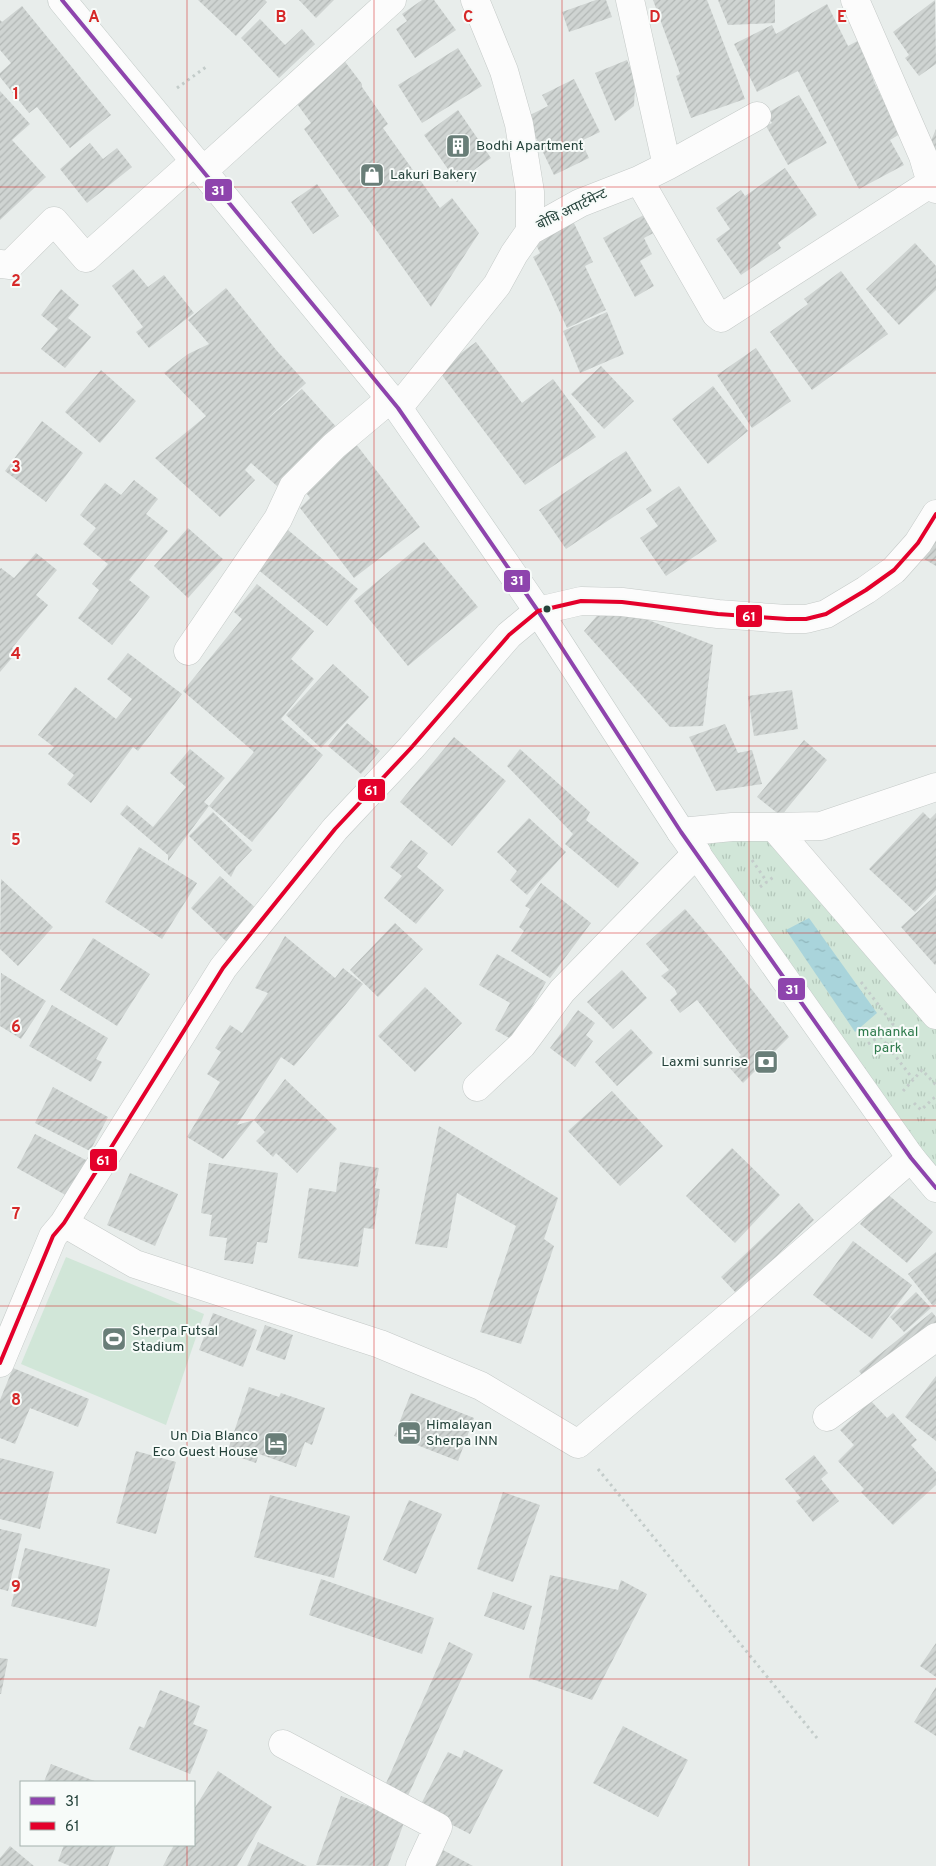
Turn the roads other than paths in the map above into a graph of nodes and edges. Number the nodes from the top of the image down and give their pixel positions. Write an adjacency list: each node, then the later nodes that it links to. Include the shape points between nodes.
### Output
1 (62, 0): 7 (street)
2 (392, 0): 7 (street)
3 (475, 0): 11 (street, via 504,71 519,124 530,192)
4 (630, 0): 8 (street)
5 (855, 0): 10 (street)
6 (757, 116): 8 (street, बोधि अपार्टमेन्ट)
7 (198, 166): 12 (street, via 86,258 54,221 10,265); 13 (street)
8 (667, 166): 9 (street, बोधि अपार्टमेन्ट)
9 (638, 180): 10 (street, via 721,318); 11 (street, बोधि अपार्टमेन्ट, via 580,203)
10 (933, 186)
11 (530, 231): 13 (street, बोधि अपार्टमेन्ट, via 497,285)
12 (0, 264)
13 (394, 403): 15 (street); 16 (street, बोधि अपार्टमेन्ट, via 334,446 292,487 278,519)
14 (936, 514): 15 (street, via 918,543 894,570 826,614 806,619 581,601)
15 (538, 611): 19 (street); 24 (street, via 509,635 411,748 334,829 223,968)
16 (188, 651)
17 (936, 787): 18 (street, via 821,826)
18 (774, 827): 19 (street, via 732,827); 20 (street)
19 (689, 842): 21 (street, via 562,991 522,1045); 22 (street)
20 (936, 1014)
21 (477, 1087)
22 (911, 1158): 23 (street); 24 (street, via 578,1444 481,1386 380,1344 135,1264)
23 (936, 1188)
24 (64, 1224): 26 (street, via 54,1236)
25 (936, 1338): 27 (street)
26 (0, 1363)
27 (827, 1417)
28 (283, 1744): 29 (street, via 438,1827)
29 (420, 1866)

